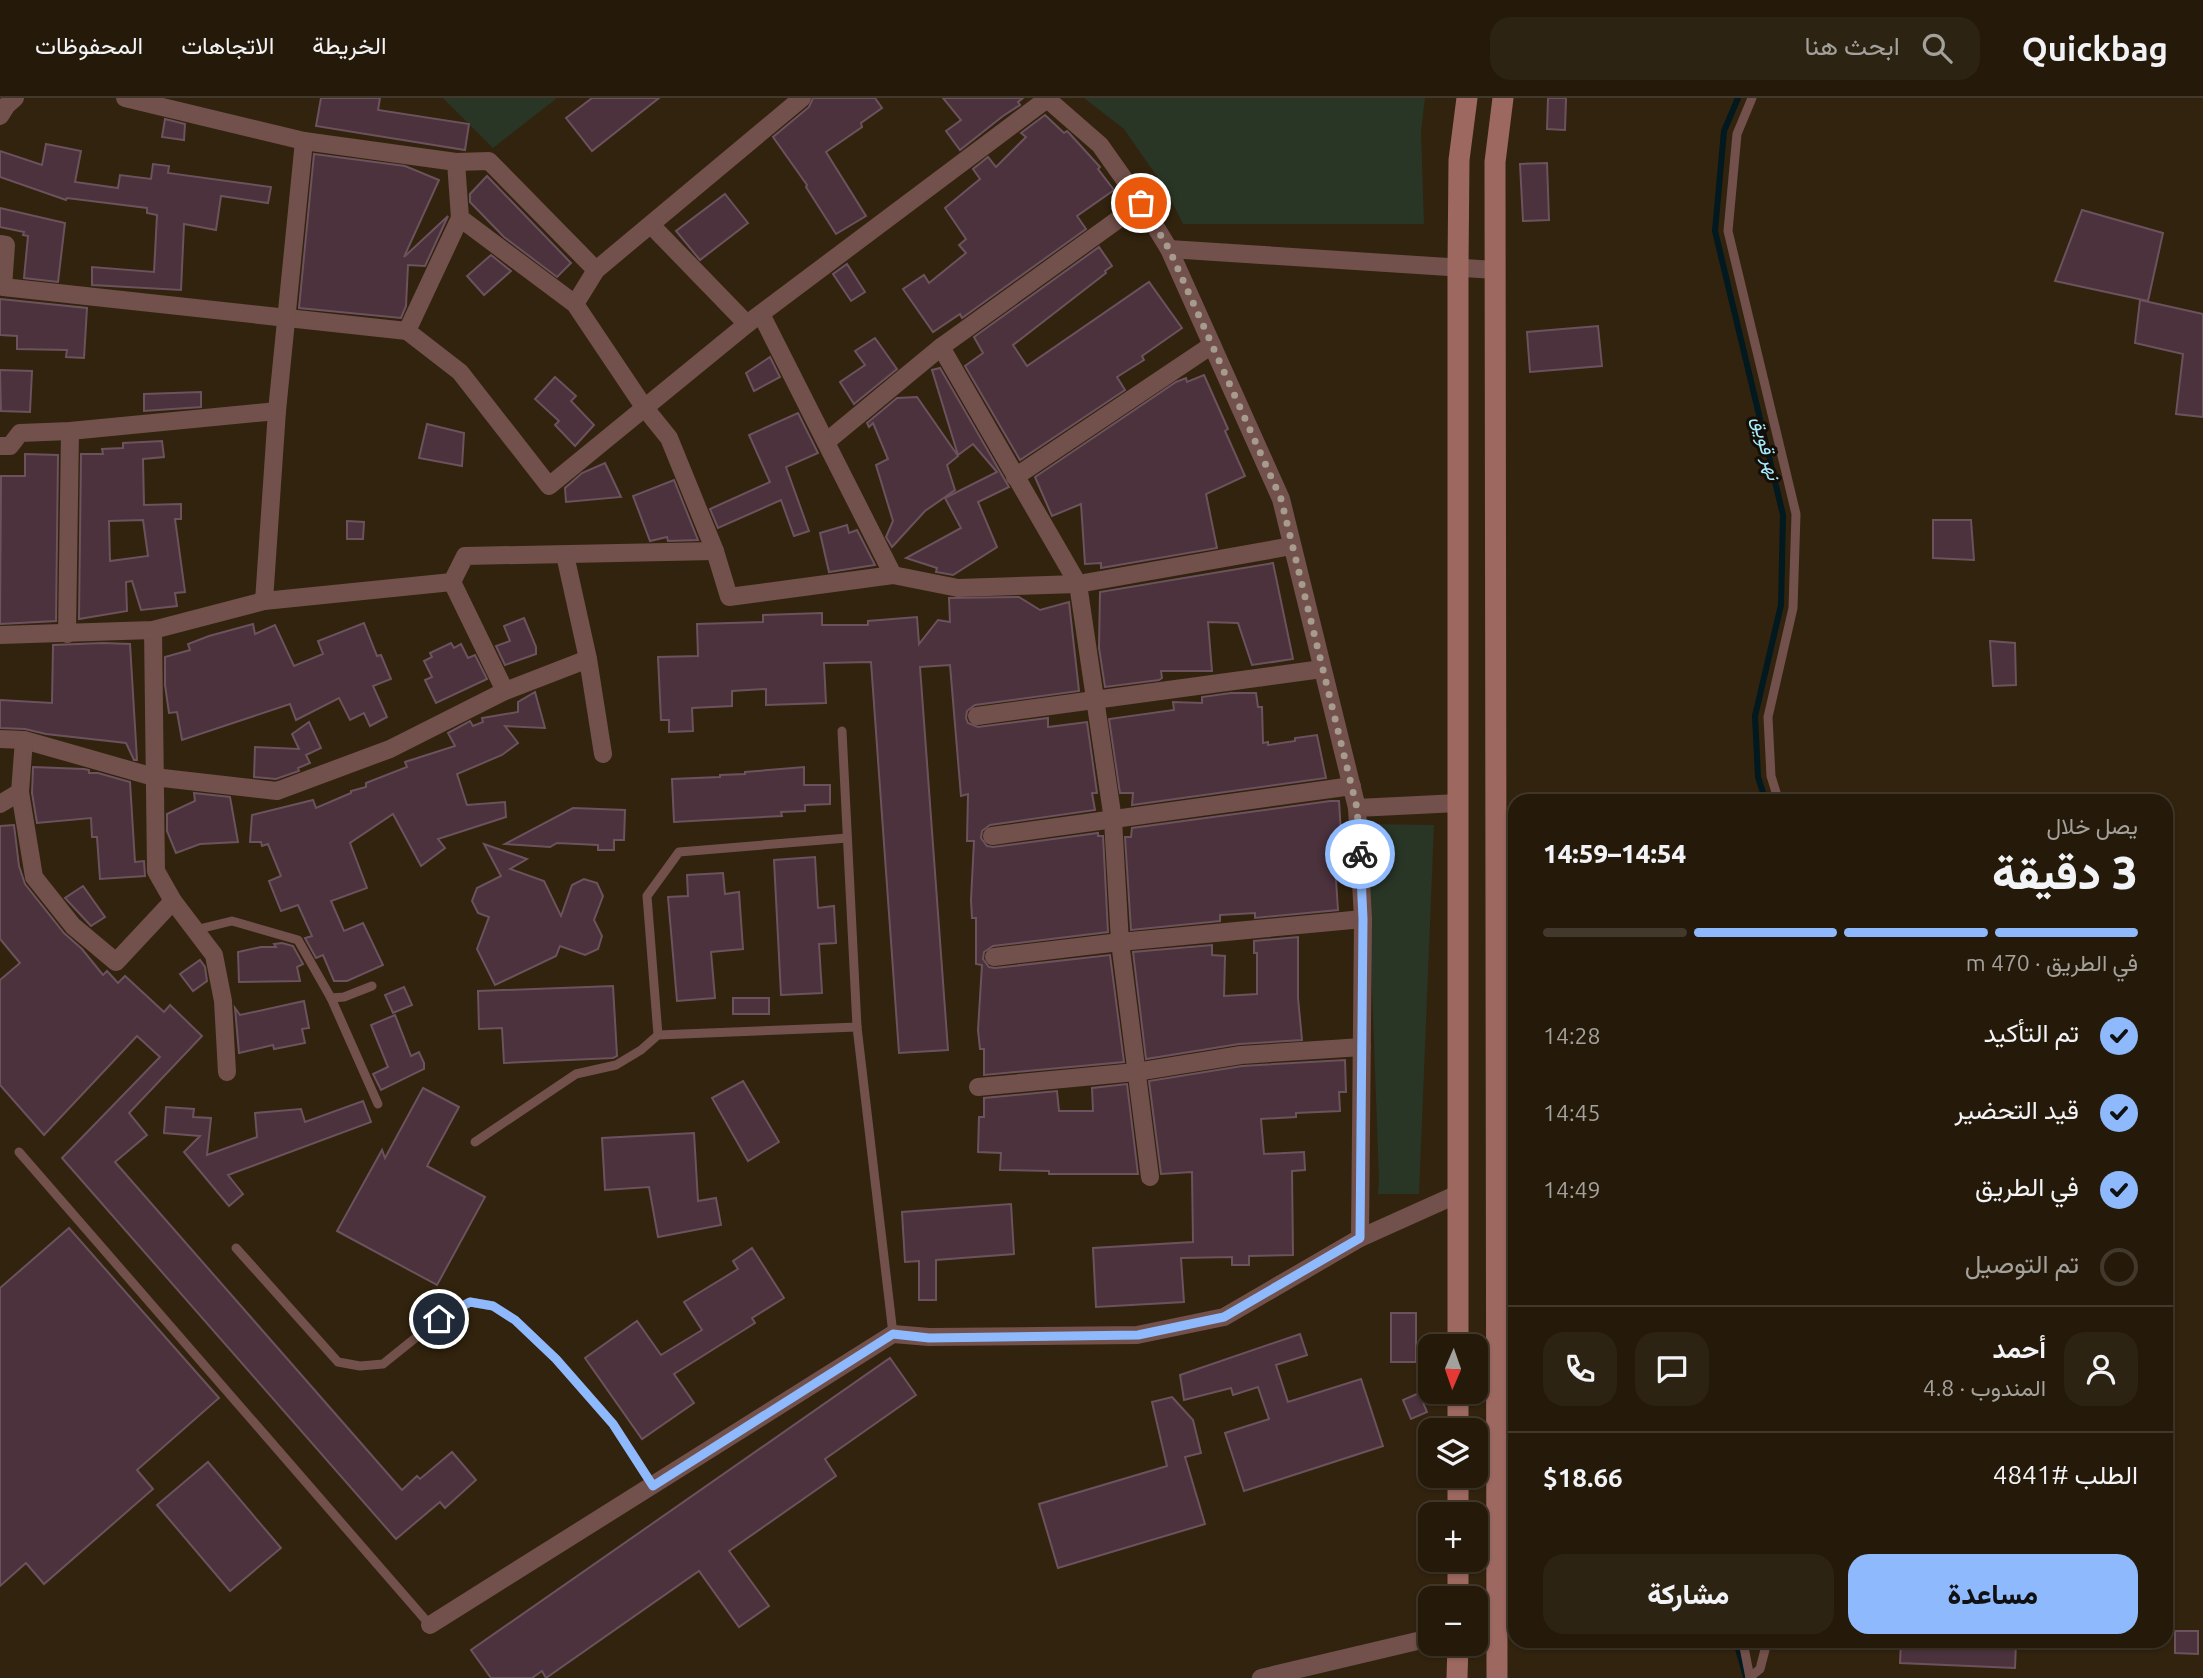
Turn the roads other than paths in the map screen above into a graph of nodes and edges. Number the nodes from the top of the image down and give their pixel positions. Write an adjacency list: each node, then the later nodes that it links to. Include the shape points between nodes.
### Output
1 (15, 98): 8 (street)
2 (125, 98): 9 (street)
3 (802, 98): 13 (street)
4 (1047, 98): 11 (street, via 1100,145); 21 (street)
5 (1467, 98): 16 (main road, via 1459,160)
6 (1503, 98): 18 (main road, via 1495,162)
7 (1752, 98): 53 (lane, via 1738,134 1728,231 1797,514 1793,608 1768,717 1771,776)
8 (0, 116)
9 (304, 141): 10 (street); 20 (street)
10 (456, 162): 12 (street); 17 (street, via 489,161)
11 (1141, 203): 15 (street); 24 (street)
12 (460, 218): 19 (street); 22 (street)
13 (651, 225): 17 (street); 21 (street)
14 (0, 244): 20 (street, via 6,245 3,287)
15 (1169, 249): 16 (street); 23 (street)
16 (1458, 267): 18 (street); 54 (main road)
17 (596, 270): 19 (street)
18 (1495, 270): 62 (main road)
19 (575, 304): 25 (street)
20 (285, 317): 22 (street); 26 (street)
21 (754, 319): 25 (street); 28 (street)
22 (407, 331): 25 (street, via 460,372 549,486)
23 (1212, 345): 30 (street); 31 (street, via 1281,499)
24 (941, 346): 28 (street); 30 (street)
25 (645, 407): 32 (street, via 669,438)
26 (277, 411): 27 (street); 37 (street)
27 (69, 431): 29 (street, via 20,433 10,446); 39 (street)
28 (826, 442): 34 (street)
29 (0, 446)
30 (1015, 477): 36 (street)
31 (1292, 546): 36 (street); 42 (street)
32 (715, 551): 33 (street); 34 (street, via 729,597)
33 (565, 555): 35 (street, via 465,556); 41 (street)
34 (893, 575): 36 (street, via 958,587)
35 (452, 582): 37 (street); 43 (street)
36 (1078, 583): 44 (street)
37 (264, 601): 38 (street)
38 (153, 629): 39 (street); 50 (street)
39 (67, 634): 40 (street)
40 (0, 635)
41 (588, 659): 43 (street); 49 (street)
42 (1322, 669): 44 (street); 51 (street)
43 (505, 691): 50 (street, via 390,749 276,791)
44 (1097, 700): 45 (street); 57 (street)
45 (977, 716)
46 (842, 731): 59 (lane)
47 (0, 739): 48 (street)
48 (24, 740): 50 (street); 52 (street)
49 (603, 754)
50 (154, 777): 60 (street, via 156,871)
51 (1352, 786): 56 (street); 57 (street)
52 (20, 792): 55 (street); 60 (street, via 34,877 73,926 116,962)
53 (1777, 794)
54 (1458, 803): 56 (street); 61 (main road)
55 (0, 804)
56 (1357, 808): 63 (street)
57 (1113, 820): 58 (street); 65 (street)
58 (992, 836)
59 (847, 838): 69 (lane); 70 (lane, via 679,852 647,896)
60 (173, 901): 64 (street)
61 (1458, 909): 62 (main road); 79 (main road)
62 (1496, 910): 93 (main road)
63 (1363, 919): 65 (street); 71 (street)
64 (195, 930): 68 (lane, via 232,921 298,940); 72 (street, via 214,955 223,1001)
65 (1120, 942): 66 (street); 73 (street)
66 (994, 957)
67 (372, 986): 68 (lane)
68 (331, 998): 75 (lane)
69 (858, 1027): 70 (lane); 82 (lane)
70 (658, 1035): 76 (lane, via 616,1065 576,1074)
71 (1362, 1046): 73 (street, via 1241,1055); 80 (street)
72 (227, 1072)
73 (1136, 1072): 74 (street); 78 (street)
74 (978, 1087)
75 (378, 1104)
76 (475, 1142)
77 (19, 1152): 85 (lane)
78 (1150, 1177)
79 (1458, 1194): 80 (street); 83 (main road)
80 (1360, 1238): 82 (street, via 1224,1317 1138,1335 929,1338)
81 (236, 1248): 84 (lane, via 338,1362 383,1364 439,1319 470,1302 493,1306 556,1359 613,1424)
82 (893, 1334): 84 (street)
83 (1458, 1334)
84 (653, 1486): 85 (street)
85 (430, 1625)
86 (1418, 1641): 91 (street)
87 (1745, 1648): 90 (lane)
88 (1766, 1648): 90 (lane, via 1763,1663)
89 (1458, 1656): 92 (main road)
90 (1750, 1677)
91 (1261, 1678)
92 (1457, 1678)
93 (1497, 1678)

